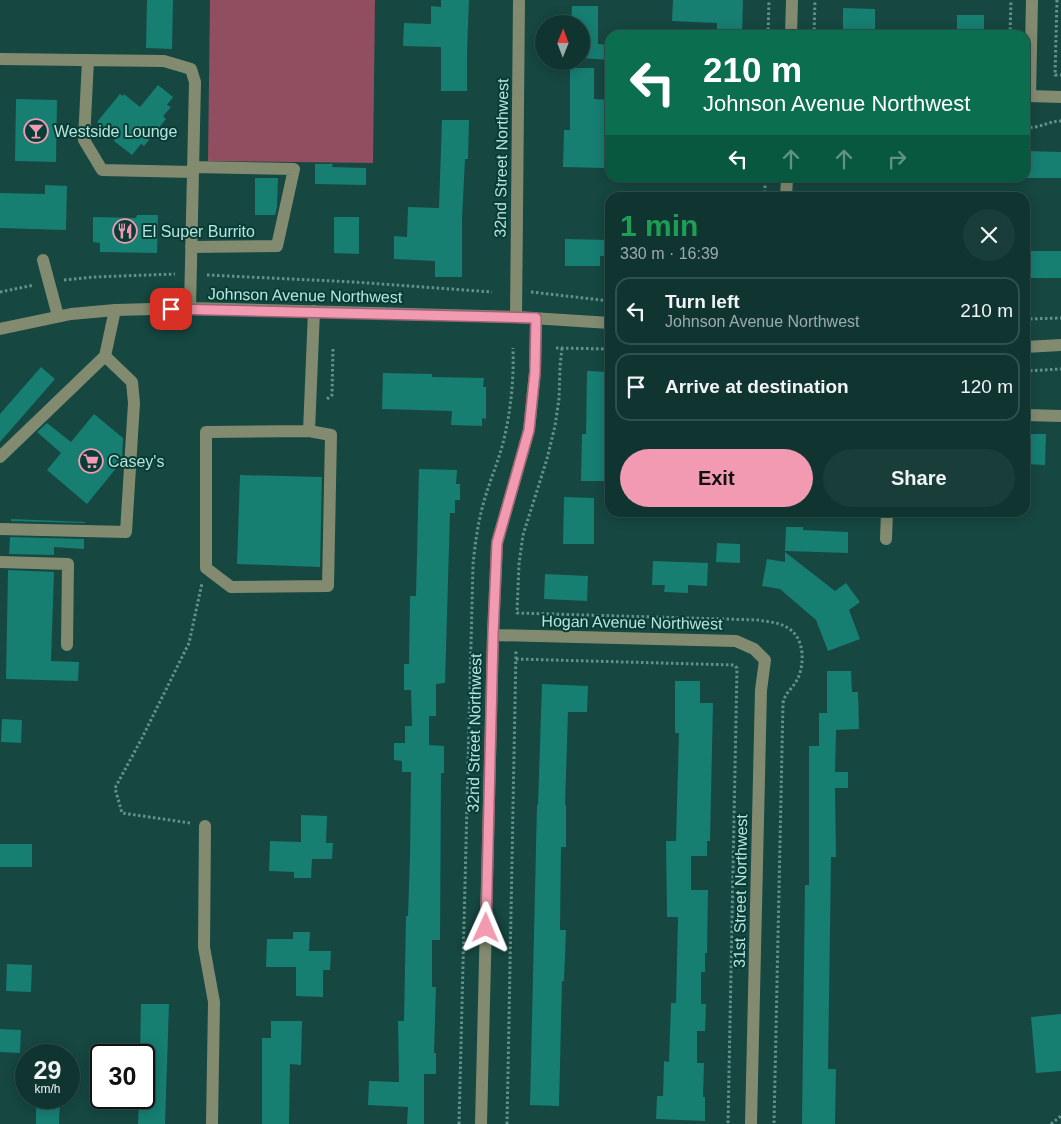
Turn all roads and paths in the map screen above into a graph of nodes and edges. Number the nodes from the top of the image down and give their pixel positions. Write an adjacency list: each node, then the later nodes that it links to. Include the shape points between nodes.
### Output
1 (519, 0): 31 (street, 32nd Street Northwest)
2 (769, 0): 8 (path)
3 (792, 0): 9 (street)
4 (815, 0): 10 (path)
5 (1011, 0): 11 (path)
6 (1032, 0): 15 (street, via 1030,96)
7 (1057, 0): 14 (path, via 1055,75)
8 (768, 30)
9 (791, 30)
10 (814, 30)
11 (1010, 30)
12 (0, 59): 13 (street)
13 (88, 60): 18 (street, via 164,60 190,69 195,82); 18 (street, via 84,140 102,170)
14 (1061, 75)
15 (1061, 96)
16 (1061, 121): 17 (path)
17 (1030, 128)
18 (193, 170): 19 (street); 19 (street, via 294,169 277,246)
19 (191, 247): 21 (street)
20 (43, 260): 22 (street)
21 (191, 274): 22 (path, via 154,273); 24 (path); 27 (street)
22 (49, 282): 23 (path); 30 (street)
23 (0, 292)
24 (492, 292)
25 (530, 292): 26 (path)
26 (605, 300)
27 (190, 308): 28 (street, Johnson Avenue Northwest); 29 (street, Johnson Avenue Northwest)
28 (115, 310): 30 (street, Johnson Avenue Northwest); 42 (street)
29 (314, 311): 31 (street, Johnson Avenue Northwest); 47 (street)
30 (58, 316): 36 (street, Johnson Avenue Northwest)
31 (516, 317): 32 (street, Johnson Avenue Northwest)
32 (536, 318): 35 (street, Johnson Avenue Northwest); 57 (street, 32nd Street Northwest, via 529,430 497,543)
33 (1061, 318): 34 (path)
34 (1030, 319)
35 (605, 324)
36 (0, 329)
37 (1061, 345): 38 (street)
38 (1030, 347)
39 (556, 348): 40 (path)
40 (562, 348): 41 (path); 54 (path, via 559,399 548,459 522,535)
41 (605, 349)
42 (105, 356): 48 (street); 50 (street, via 132,382 134,403 126,532)
43 (1061, 369): 44 (path)
44 (1030, 371)
45 (1030, 415): 46 (street)
46 (1061, 416)
47 (309, 431): 53 (street, via 206,432); 53 (street, via 332,435 328,586 231,587)
48 (0, 457)
49 (887, 517): 51 (street)
50 (0, 529)
51 (886, 539)
52 (0, 562): 58 (street, via 68,564)
53 (206, 568): 62 (path, via 188,643 115,788 122,813)
54 (517, 612): 55 (path); 56 (path); 69 (path, via 758,620 789,628 798,639 803,654 802,667 783,703)
55 (508, 613)
56 (517, 618)
57 (493, 635): 61 (street, Hogan Avenue Northwest, via 736,641 754,649); 65 (street, 32nd Street Northwest)
58 (67, 646)
59 (516, 649): 60 (path)
60 (516, 659): 66 (path); 67 (path, via 734,665 737,668)
61 (765, 660): 68 (street, 31st Street Northwest, via 761,690)
62 (205, 826): 64 (street, via 204,947 214,1002)
63 (1061, 1116): 70 (path)
64 (212, 1124)
65 (482, 1124)
66 (507, 1124)
67 (728, 1124)
68 (751, 1124)
69 (774, 1124)
70 (1051, 1124)

